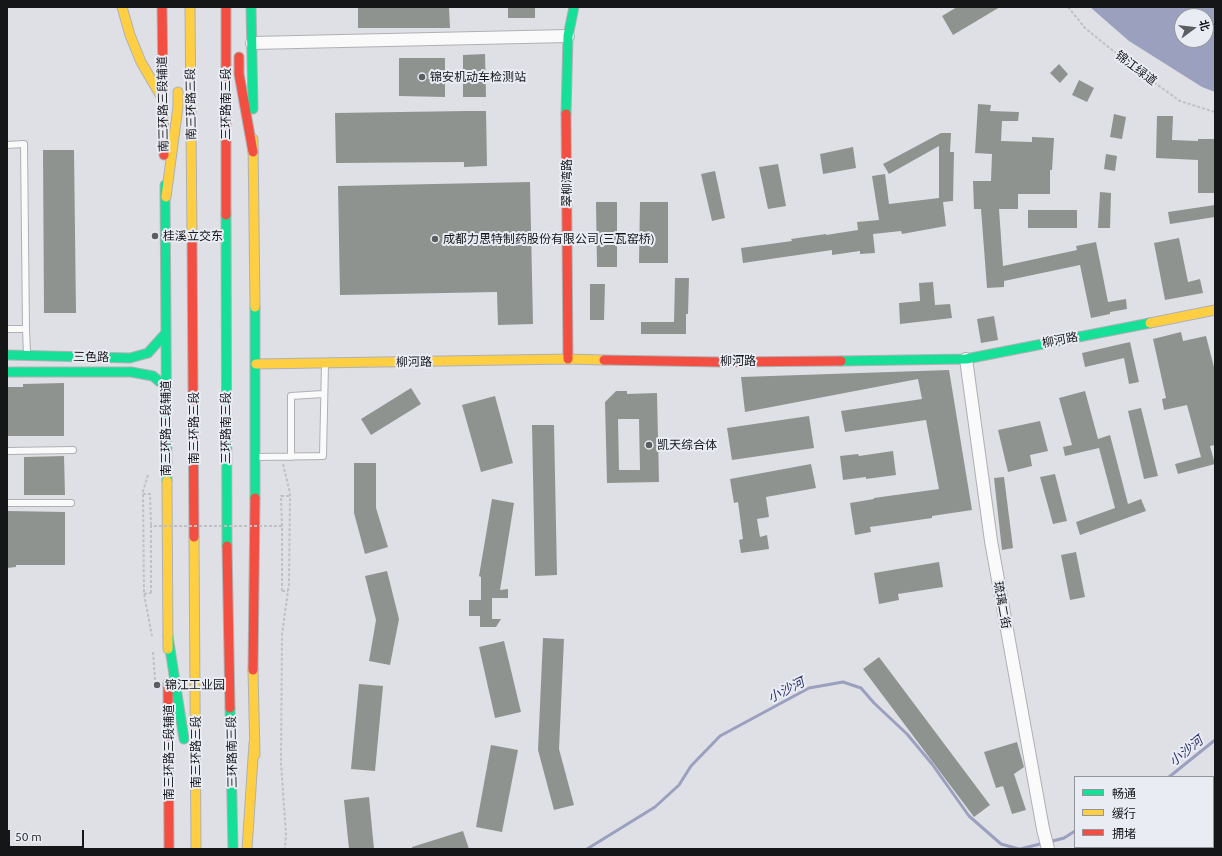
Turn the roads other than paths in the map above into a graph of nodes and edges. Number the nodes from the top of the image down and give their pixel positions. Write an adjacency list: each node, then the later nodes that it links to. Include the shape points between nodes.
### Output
1 (122, 7): 11 (main road, via 141,62)
2 (162, 7): 11 (main road, 南三环路三段辅道)
3 (190, 7): 38 (main road, 南三环路三段)
4 (226, 7): 39 (main road, 三环路南三段, via 226,487)
5 (574, 7): 7 (main road, 翠柳湾路)
6 (251, 8): 8 (main road)
7 (568, 36): 8 (street); 21 (main road, 翠柳湾路)
8 (252, 43): 13 (main road)
9 (239, 52): 13 (main road, via 239,74)
10 (178, 84): 14 (main road, via 178,107)
11 (162, 100): 14 (main road, 南三环路三段辅道)
12 (7, 145): 17 (lane, via 24,144)
13 (253, 152): 23 (main road)
14 (166, 196): 18 (main road, 南三环路三段辅道)
15 (1215, 310): 22 (main road, 柳河路)
16 (7, 329): 17 (lane)
17 (26, 329): 20 (lane)
18 (166, 334): 20 (main road, 三色路, via 148,353 130,358); 26 (main road, 南三环路三段辅道)
19 (7, 355): 20 (main road, 三色路)
20 (27, 356)
21 (568, 359): 22 (main road, 柳河路, via 720,362); 24 (main road, 柳河路)
22 (966, 359): 42 (street, 琉璃二街, via 991,540)
23 (256, 364): 24 (main road, 柳河路); 31 (main road)
24 (325, 364): 27 (lane)
25 (7, 372): 26 (main road, 三色路, via 131,372 153,376)
26 (166, 388): 34 (main road, 南三环路三段辅道)
27 (323, 394): 30 (lane, via 291,396); 30 (lane, via 323,456)
28 (73, 450): 29 (lane)
29 (7, 451)
30 (291, 456): 31 (lane)
31 (255, 457): 35 (main road)
32 (7, 503): 33 (lane)
33 (71, 503)
34 (168, 636): 36 (main road, via 183,729); 37 (main road, 南三环路三段辅道)
35 (254, 743): 40 (main road); 41 (main road)
36 (184, 751)
37 (169, 849)
38 (196, 849)
39 (234, 849)
40 (247, 849)
41 (256, 849)
42 (1048, 849)

